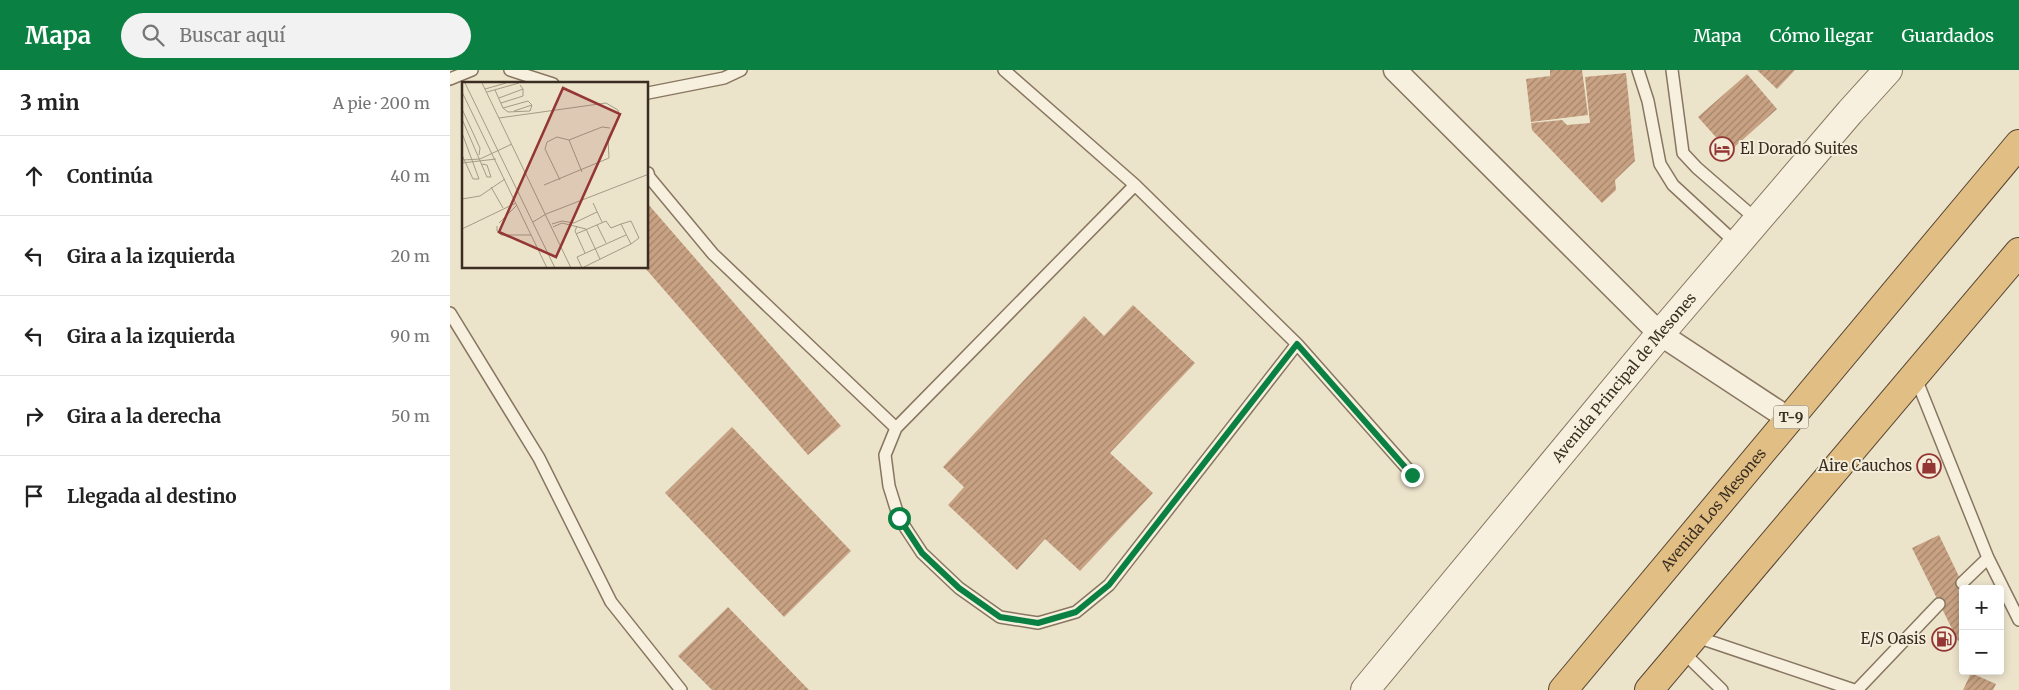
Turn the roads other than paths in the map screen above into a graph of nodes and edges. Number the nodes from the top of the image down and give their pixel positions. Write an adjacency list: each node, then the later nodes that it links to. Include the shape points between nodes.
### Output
1 (472, 70): 9 (lane)
2 (510, 70): 10 (lane)
3 (741, 70): 11 (lane, via 724,78)
4 (1004, 70): 14 (lane)
5 (1395, 70): 19 (street)
6 (1638, 70): 16 (lane, via 1648,100 1660,164 1674,185)
7 (1672, 70): 15 (lane, via 1683,153)
8 (1888, 70): 15 (street, Avenida Principal de Mesones)
9 (450, 79)
10 (547, 82)
11 (649, 92)
12 (2019, 144): 22 (highway, Avenida Los Mesones / T-9)
13 (649, 176): 23 (lane, via 713,254)
14 (1135, 185): 20 (lane); 23 (lane)
15 (1757, 220): 16 (street, Avenida Principal de Mesones)
16 (1737, 244): 19 (street, Avenida Principal de Mesones)
17 (2019, 252): 21 (highway)
18 (450, 313): 30 (lane, via 539,458 611,602)
19 (1660, 334): 22 (street); 31 (street, Avenida Principal de Mesones)
20 (1297, 344): 23 (lane, via 1109,585 1076,612 1038,623 1000,617 959,588 922,553 899,518 889,486 886,455); 24 (lane)
21 (1915, 375): 25 (lane); 29 (highway)
22 (1789, 419): 32 (highway, Avenida Los Mesones / T-9)
23 (896, 428)
24 (1412, 475)
25 (1988, 558): 26 (lane); 28 (lane)
26 (1962, 583)
27 (1939, 604): 35 (lane)
28 (2019, 620)
29 (1688, 643): 33 (highway); 34 (lane); 35 (lane)
30 (681, 690)
31 (1365, 690)
32 (1563, 690)
33 (1649, 690)
34 (1722, 690)
35 (1856, 690)

